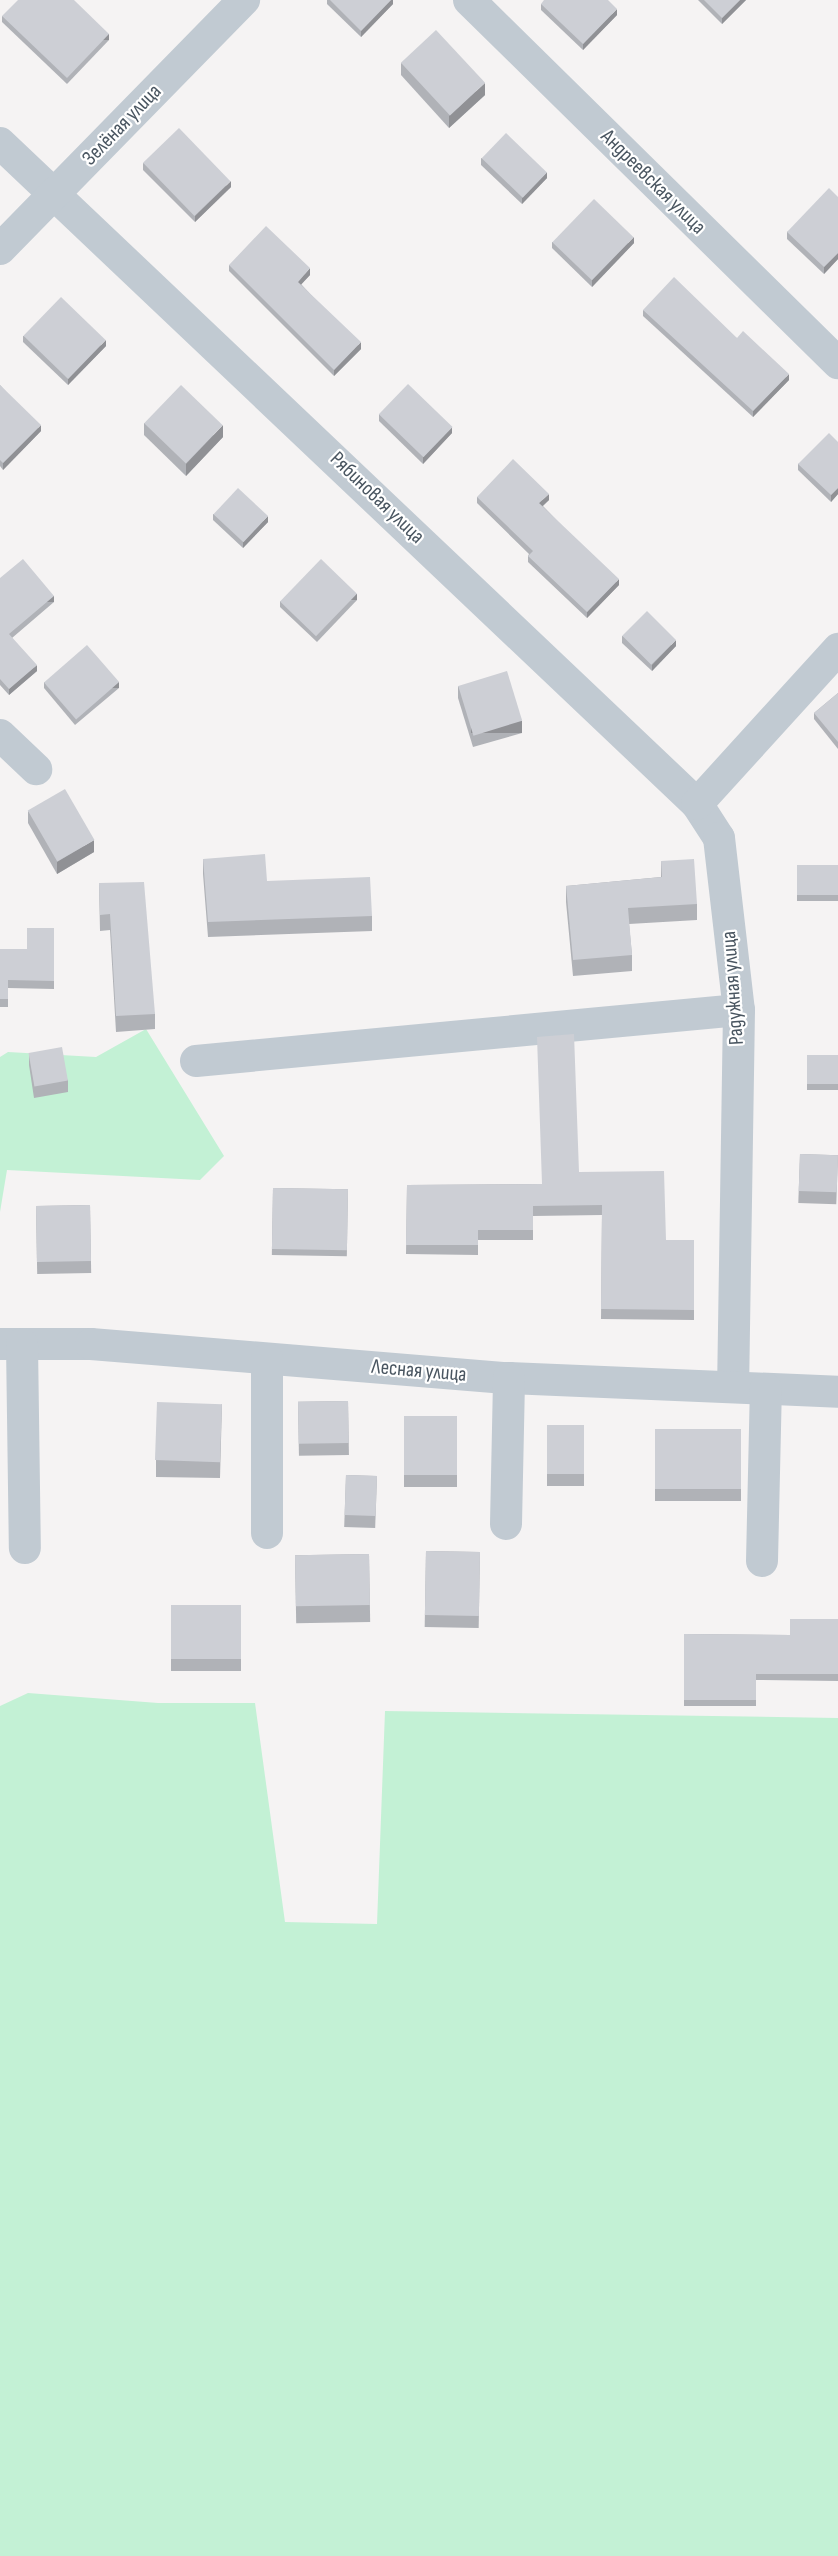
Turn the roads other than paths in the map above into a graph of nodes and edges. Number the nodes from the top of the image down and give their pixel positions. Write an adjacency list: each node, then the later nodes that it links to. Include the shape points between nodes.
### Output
1 (244, 0): 4 (street, Зелёная улица)
2 (469, 0): 6 (street, Андреевская улица)
3 (0, 142): 4 (street, Рябиновая улица)
4 (56, 192): 5 (street, Зелёная улица); 10 (street, Рябиновая улица)
5 (0, 249)
6 (838, 363)
7 (838, 649): 10 (street)
8 (0, 735): 9 (street)
9 (36, 769)
10 (697, 804): 11 (street, Радужная улица, via 718,838)
11 (739, 1010): 12 (street); 16 (street, Радужная улица)
12 (196, 1061)
13 (11, 1344): 14 (street, Лесная улица); 21 (street)
14 (267, 1359): 15 (street, Лесная улица); 20 (street)
15 (509, 1378): 16 (street, Лесная улица); 19 (street)
16 (733, 1387): 17 (street, Лесная улица)
17 (766, 1389): 18 (street, Лесная улица); 22 (street)
18 (838, 1392)
19 (506, 1524)
20 (267, 1533)
21 (25, 1548)
22 (762, 1561)

